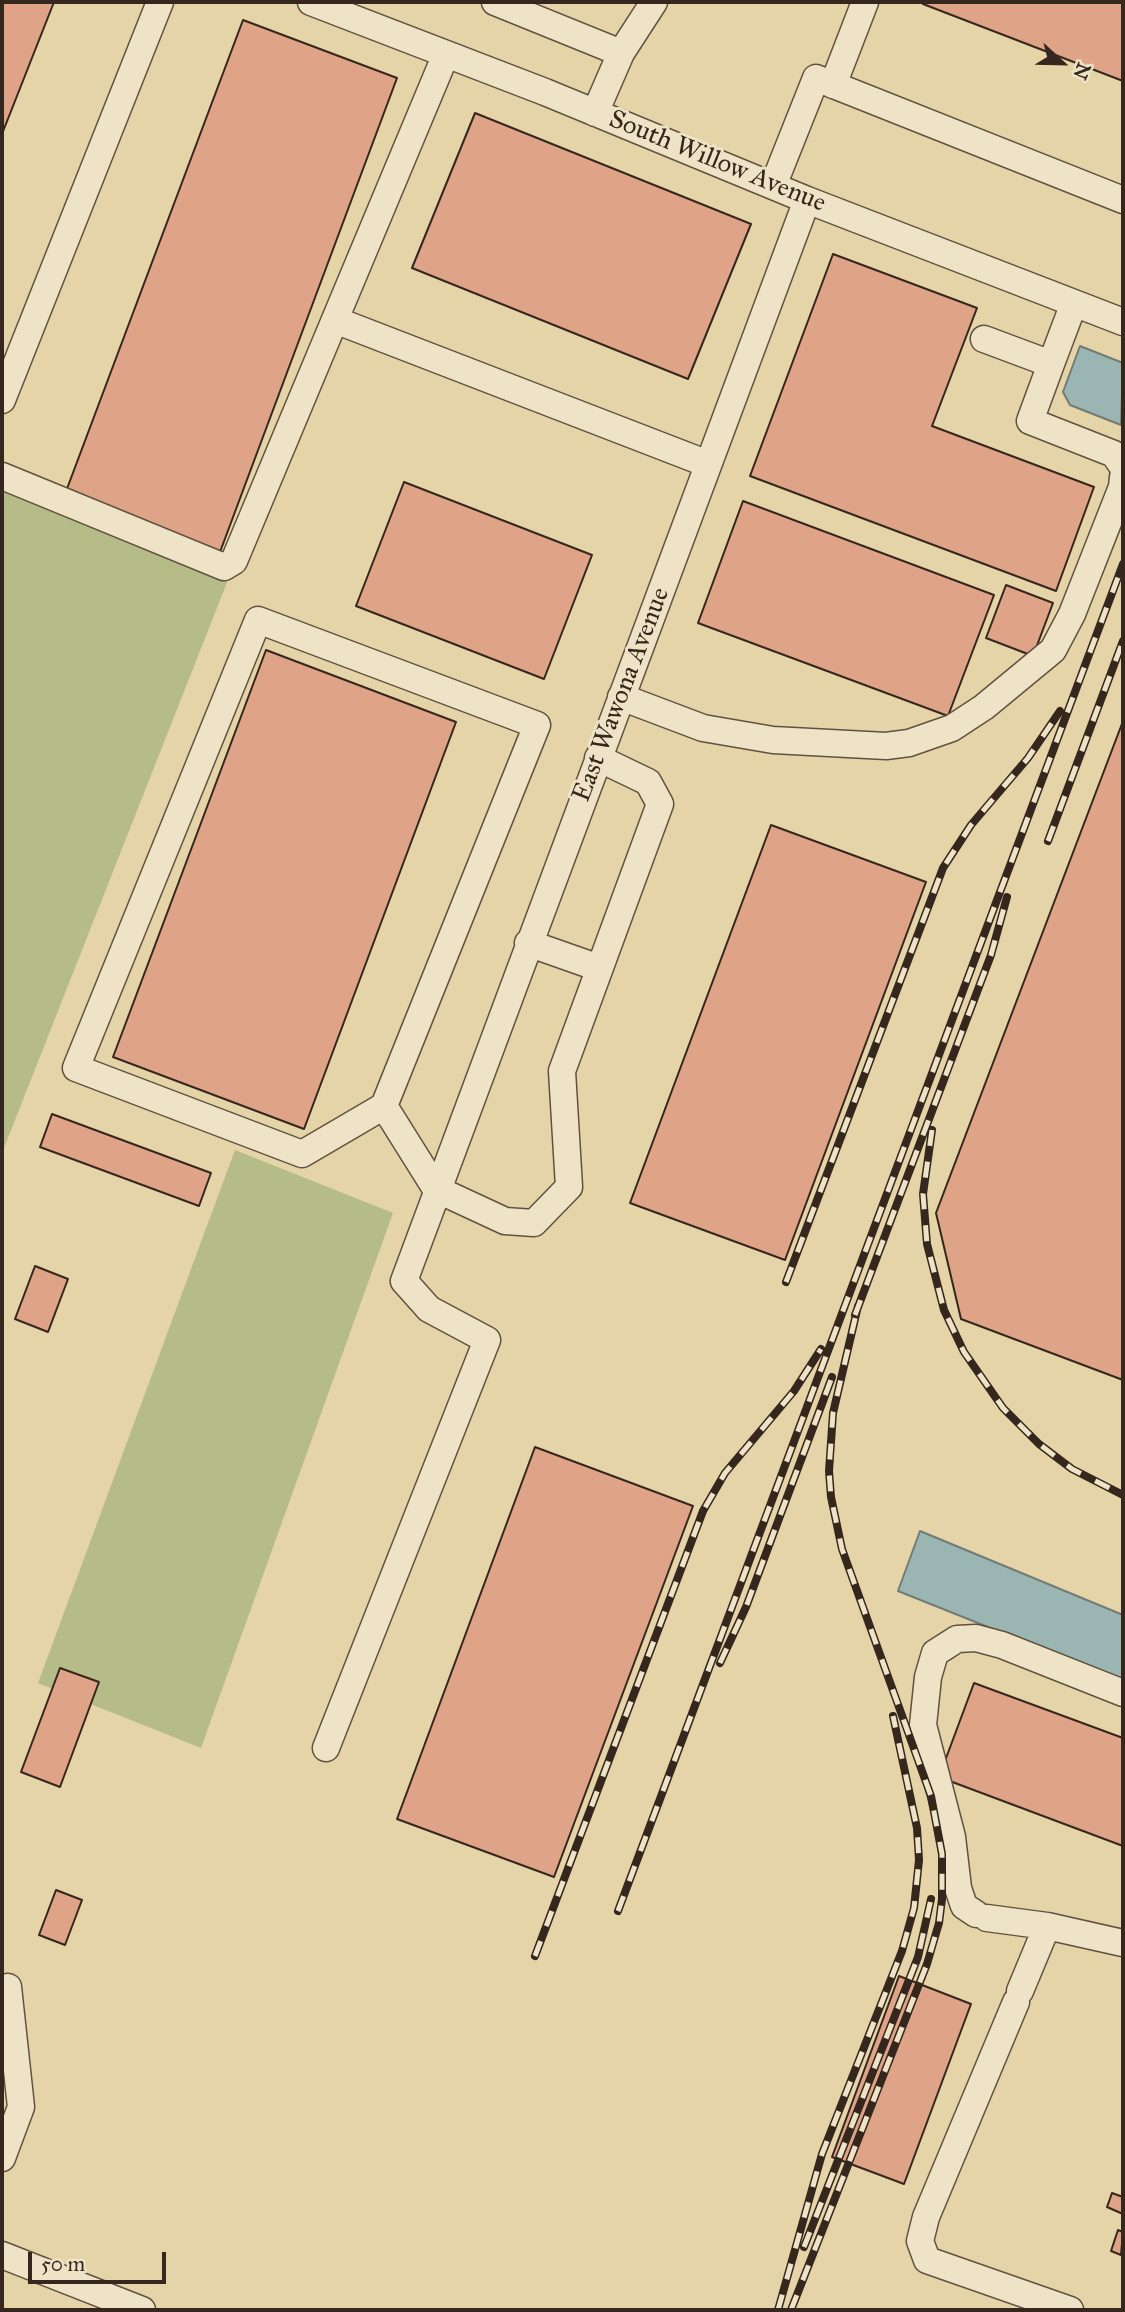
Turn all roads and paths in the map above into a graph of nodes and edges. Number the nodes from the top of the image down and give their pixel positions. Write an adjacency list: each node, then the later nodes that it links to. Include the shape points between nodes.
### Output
1 (160, 2): 18 (street)
2 (310, 2): 7 (street, South Willow Avenue)
3 (495, 2): 6 (street)
4 (654, 2): 6 (street)
5 (865, 2): 8 (street)
6 (621, 53): 9 (street)
7 (446, 54): 9 (street, South Willow Avenue); 14 (street)
8 (833, 85): 10 (street, via 816,78); 12 (street)
9 (595, 113): 10 (street, South Willow Avenue)
10 (773, 186): 11 (street, South Willow Avenue)
11 (807, 200): 13 (street, South Willow Avenue); 19 (street, East Wawona Avenue)
12 (1123, 200)
13 (1074, 303): 15 (street, South Willow Avenue); 17 (street)
14 (335, 320): 19 (street); 21 (street, via 233,561 224,567)
15 (1123, 321)
16 (984, 339): 17 (street)
17 (1051, 364): 20 (street, via 1030,421 1114,454)
18 (2, 400)
19 (708, 464): 23 (street, East Wawona Avenue)
20 (1123, 467)
21 (2, 476)
22 (1123, 477): 23 (street, via 1077,603 1052,650 952,728 886,746 773,740 703,728)
23 (621, 697): 24 (street, East Wawona Avenue)
24 (598, 758): 25 (street, East Wawona Avenue); 26 (street, via 648,782 660,804)
25 (528, 943): 26 (street); 28 (street, East Wawona Avenue)
26 (599, 968): 28 (street, via 562,1071 569,1187 534,1223 505,1221)
27 (384, 1106): 27 (street, via 537,725 258,620 76,1068 302,1154); 28 (street)
28 (436, 1189): 30 (street, East Wawona Avenue, via 404,1281 429,1308 487,1340)
29 (1123, 1693): 31 (street, via 976,1638 957,1639 935,1653 923,1726 952,1837 957,1888 964,1906 982,1916)
30 (326, 1748)
31 (1048, 1926): 32 (street); 37 (street, via 920,2241 927,2260)
32 (1123, 1943)
33 (8, 1987): 34 (street, via 20,2107)
34 (2, 2158)
35 (2, 2255): 36 (street)
36 (142, 2310)
37 (1070, 2310)

